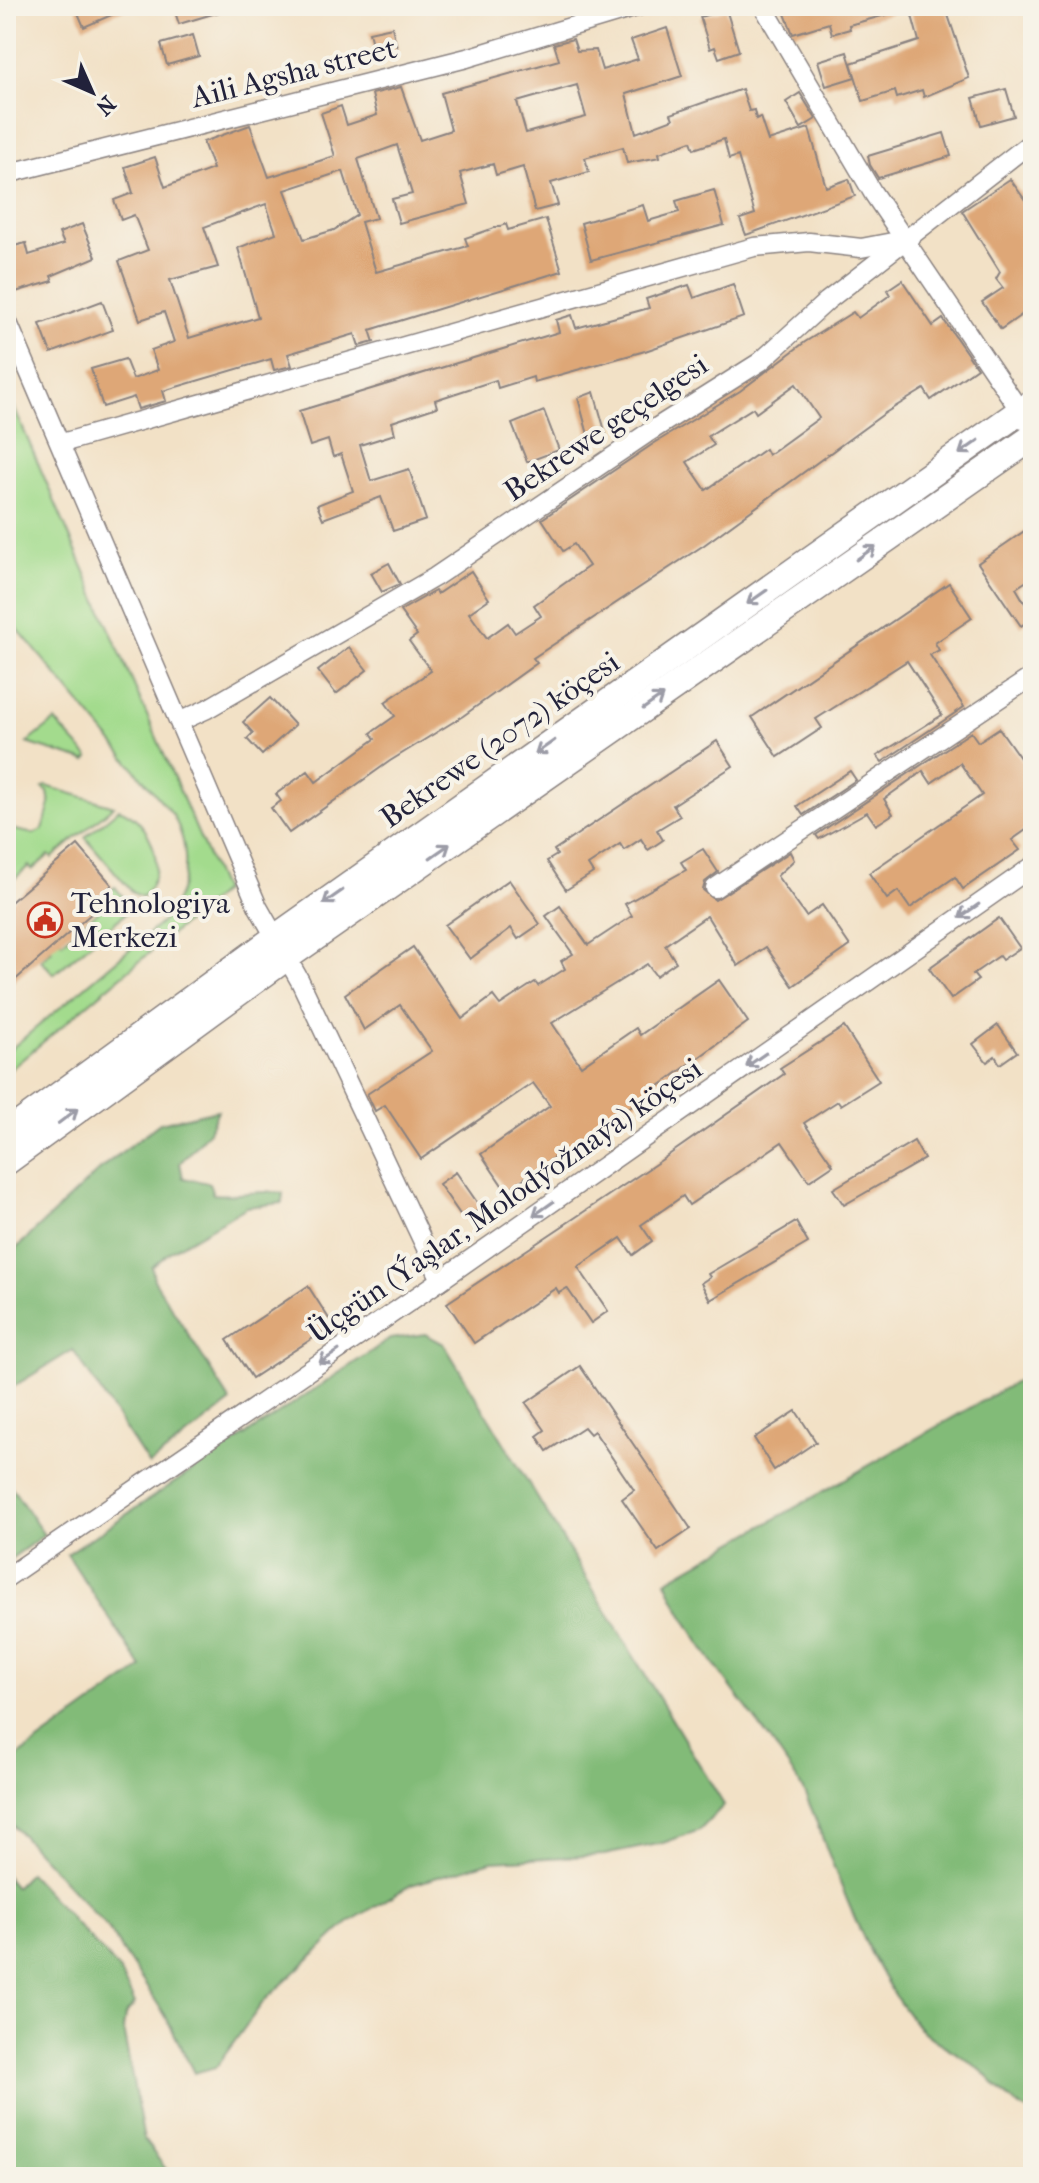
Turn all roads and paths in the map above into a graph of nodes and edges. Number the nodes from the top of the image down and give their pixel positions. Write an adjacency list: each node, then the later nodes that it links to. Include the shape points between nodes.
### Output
1 (640, 6): 4 (street, Aili Agsha street, via 467,58)
2 (763, 6): 5 (street)
3 (1033, 141): 5 (street, Bekrewe geçelgesi)
4 (6, 174)
5 (904, 239): 7 (street); 9 (street, via 861,248 809,242 754,247); 11 (street, Bekrewe geçelgesi, via 760,362 435,577)
6 (6, 318): 9 (street)
7 (1029, 414): 14 (main road, Bekrewe (2072) köçesi, one-way to 14)
8 (1033, 437): 14 (main road, Bekrewe (2072) köçesi, one-way to 8)
9 (62, 443): 11 (street)
10 (1033, 676): 13 (street)
11 (181, 721): 14 (street, via 258,907)
12 (1033, 866): 17 (street, Üçgün (Ýaşlar, Molodýožnaýa) köçesi, one-way to 17)
13 (715, 888)
14 (281, 948): 15 (main road, Bekrewe (2072) köçesi); 16 (main road, Bekrewe (2072) köçesi, one-way to 14); 17 (street)
15 (6, 1134)
16 (6, 1162)
17 (441, 1280): 18 (street, Üçgün (Ýaşlar, Molodýožnaýa) köçesi, one-way to 18)
18 (6, 1578)

